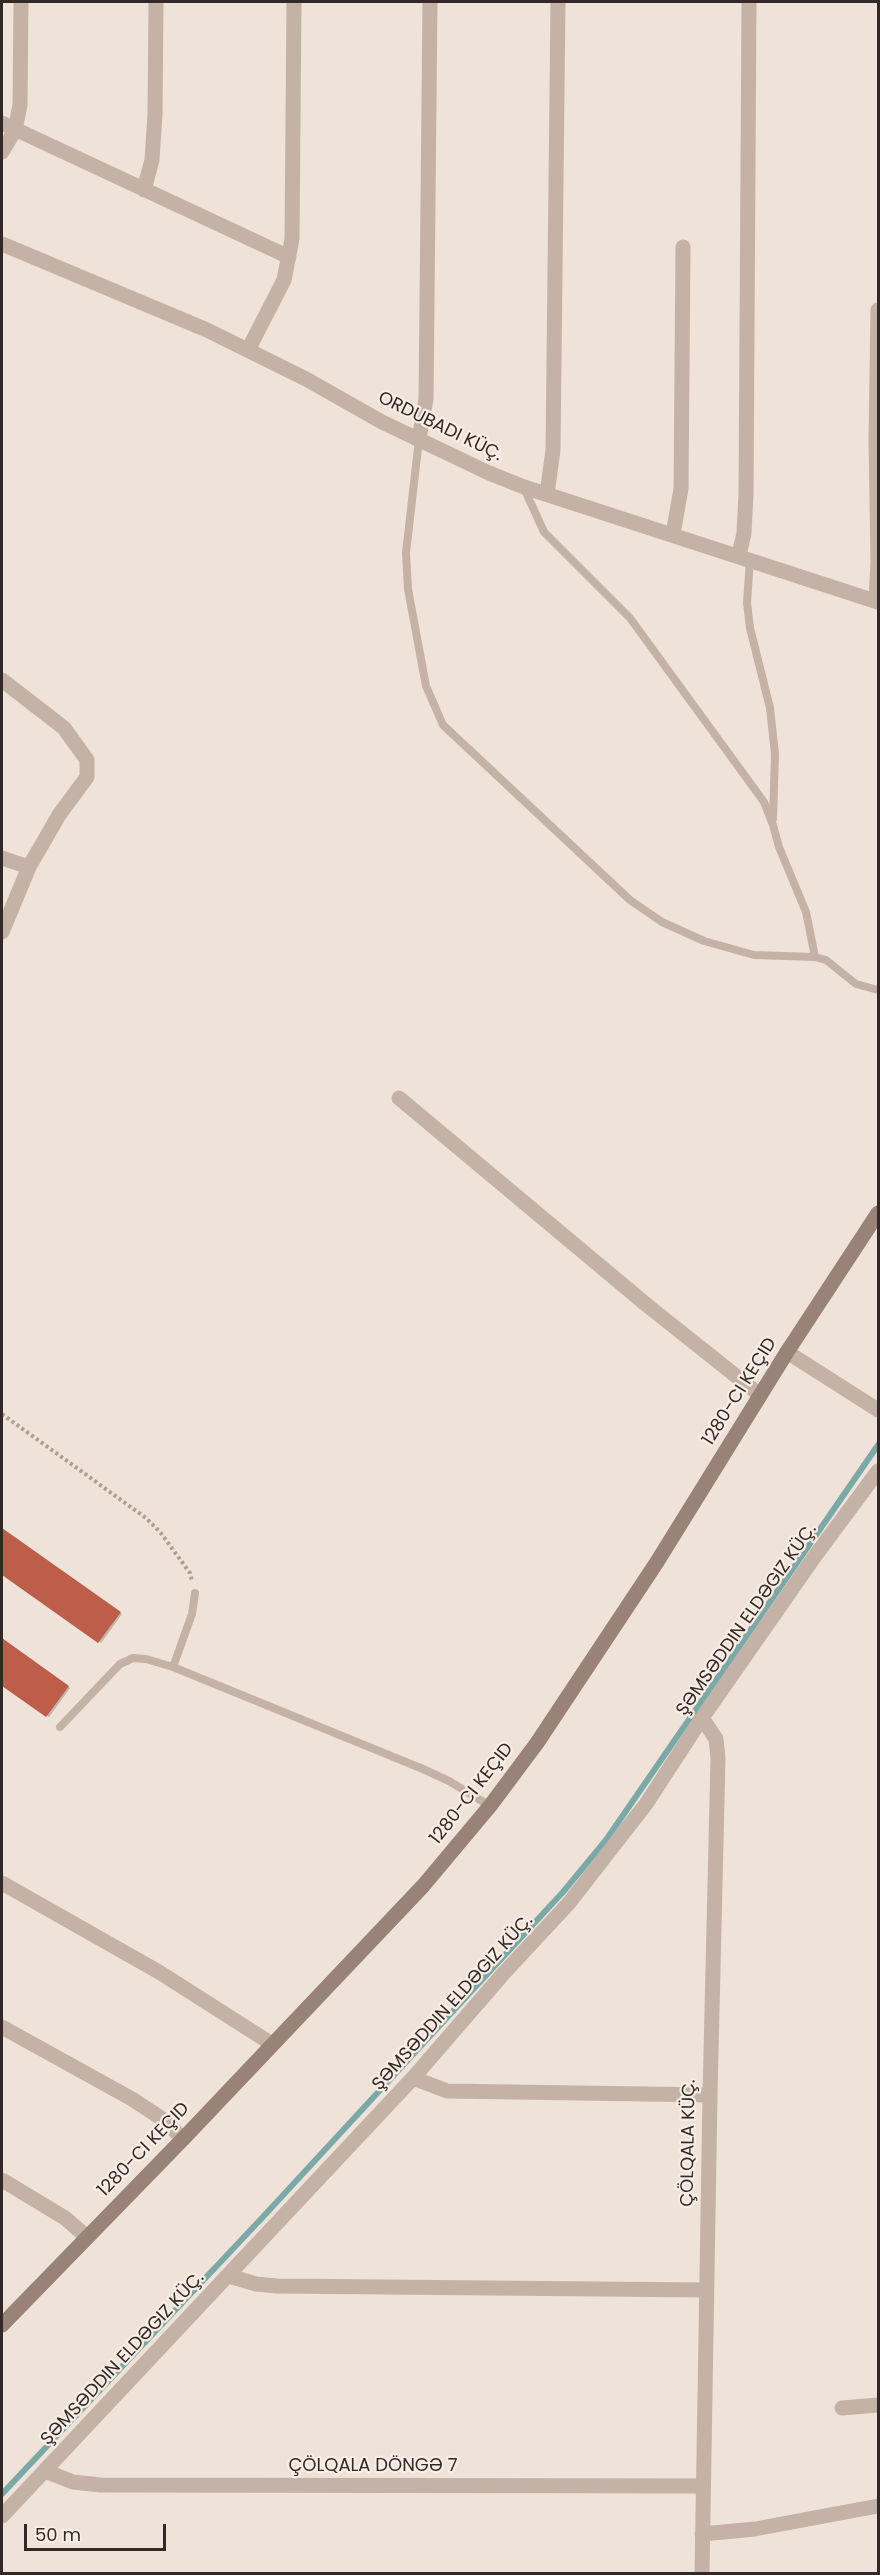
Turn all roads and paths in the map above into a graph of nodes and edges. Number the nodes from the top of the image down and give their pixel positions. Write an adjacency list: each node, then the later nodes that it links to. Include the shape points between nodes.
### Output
1 (21, 2): 7 (street, via 20,105)
2 (156, 2): 9 (street, via 155,114 152,160)
3 (294, 2): 12 (street)
4 (430, 2): 15 (street, via 426,399)
5 (558, 2): 17 (street, via 553,450)
6 (749, 2): 19 (street)
7 (8, 126): 8 (street); 9 (street)
8 (2, 152)
9 (144, 190): 12 (street)
10 (2, 244): 14 (street, ORDUBADI KÜÇ.)
11 (683, 247): 18 (street, via 681,489)
12 (289, 257): 14 (street, via 284,280)
13 (879, 310): 20 (street)
14 (248, 350): 15 (street, ORDUBADI KÜÇ.)
15 (419, 439): 16 (street, ORDUBADI KÜÇ.); 27 (lane, via 406,554 408,589 426,686 444,725 630,900 662,922 704,941 754,954)
16 (524, 487): 17 (street, ORDUBADI KÜÇ.); 23 (lane, via 544,532 630,618 764,802)
17 (547, 494): 18 (street, ORDUBADI KÜÇ.)
18 (673, 534): 19 (street, ORDUBADI KÜÇ.)
19 (745, 557): 21 (street, ORDUBADI KÜÇ.); 23 (lane, via 748,612 770,708 775,754)
20 (879, 562): 21 (street)
21 (877, 601)
22 (2, 680): 25 (street, via 64,728 87,760 87,777)
23 (773, 825): 27 (lane, via 806,912)
24 (2, 858): 25 (street)
25 (29, 867): 26 (street)
26 (2, 932)
27 (815, 957): 28 (lane, via 826,960 856,984)
28 (879, 990)
29 (399, 1098): 32 (street)
30 (879, 1212): 31 (street)
31 (787, 1352): 32 (street); 33 (street)
32 (760, 1395): 40 (street, via 657,1562 537,1743)
33 (879, 1410)
34 (2, 1414): 36 (path, via 146,1518 190,1573)
35 (879, 1471): 38 (street, ŞƏMSƏDDIN ELDƏGIZ KÜÇ.)
36 (195, 1593): 37 (lane, via 192,1614)
37 (173, 1667): 39 (lane, via 133,1658 120,1664); 40 (lane, via 449,1781)
38 (702, 1718): 44 (street, ŞƏMSƏDDIN ELDƏGIZ KÜÇ., via 646,1804 588,1880); 45 (street, ÇÖLQALA KÜÇ., via 716,1739 718,1758)
39 (60, 1727)
40 (490, 1806): 43 (street, via 423,1886)
41 (2, 1883): 43 (street, via 159,1972)
42 (2, 2027): 46 (street, via 132,2099 164,2120)
43 (272, 2044): 46 (street)
44 (412, 2078): 45 (street, via 447,2091); 49 (street, ŞƏMSƏDDIN ELDƏGIZ KÜÇ.)
45 (710, 2096): 50 (street, ÇÖLQALA KÜÇ.)
46 (183, 2139): 48 (street)
47 (2, 2180): 48 (street, via 66,2218)
48 (87, 2237): 51 (street)
49 (229, 2276): 50 (street, via 277,2286); 54 (street, ŞƏMSƏDDIN ELDƏGIZ KÜÇ.)
50 (706, 2290): 55 (street, ÇÖLQALA KÜÇ.)
51 (2, 2325)
52 (879, 2405): 53 (street)
53 (843, 2408)
54 (45, 2471): 55 (street, ÇÖLQALA DÖNGƏ 7, via 73,2482 100,2485); 57 (street, ŞƏMSƏDDIN ELDƏGIZ KÜÇ.)
55 (703, 2486): 58 (street, ÇÖLQALA KÜÇ.)
56 (879, 2506): 58 (street, via 754,2529)
57 (2, 2516)
58 (702, 2534): 59 (street, ÇÖLQALA KÜÇ.)
59 (702, 2574)

